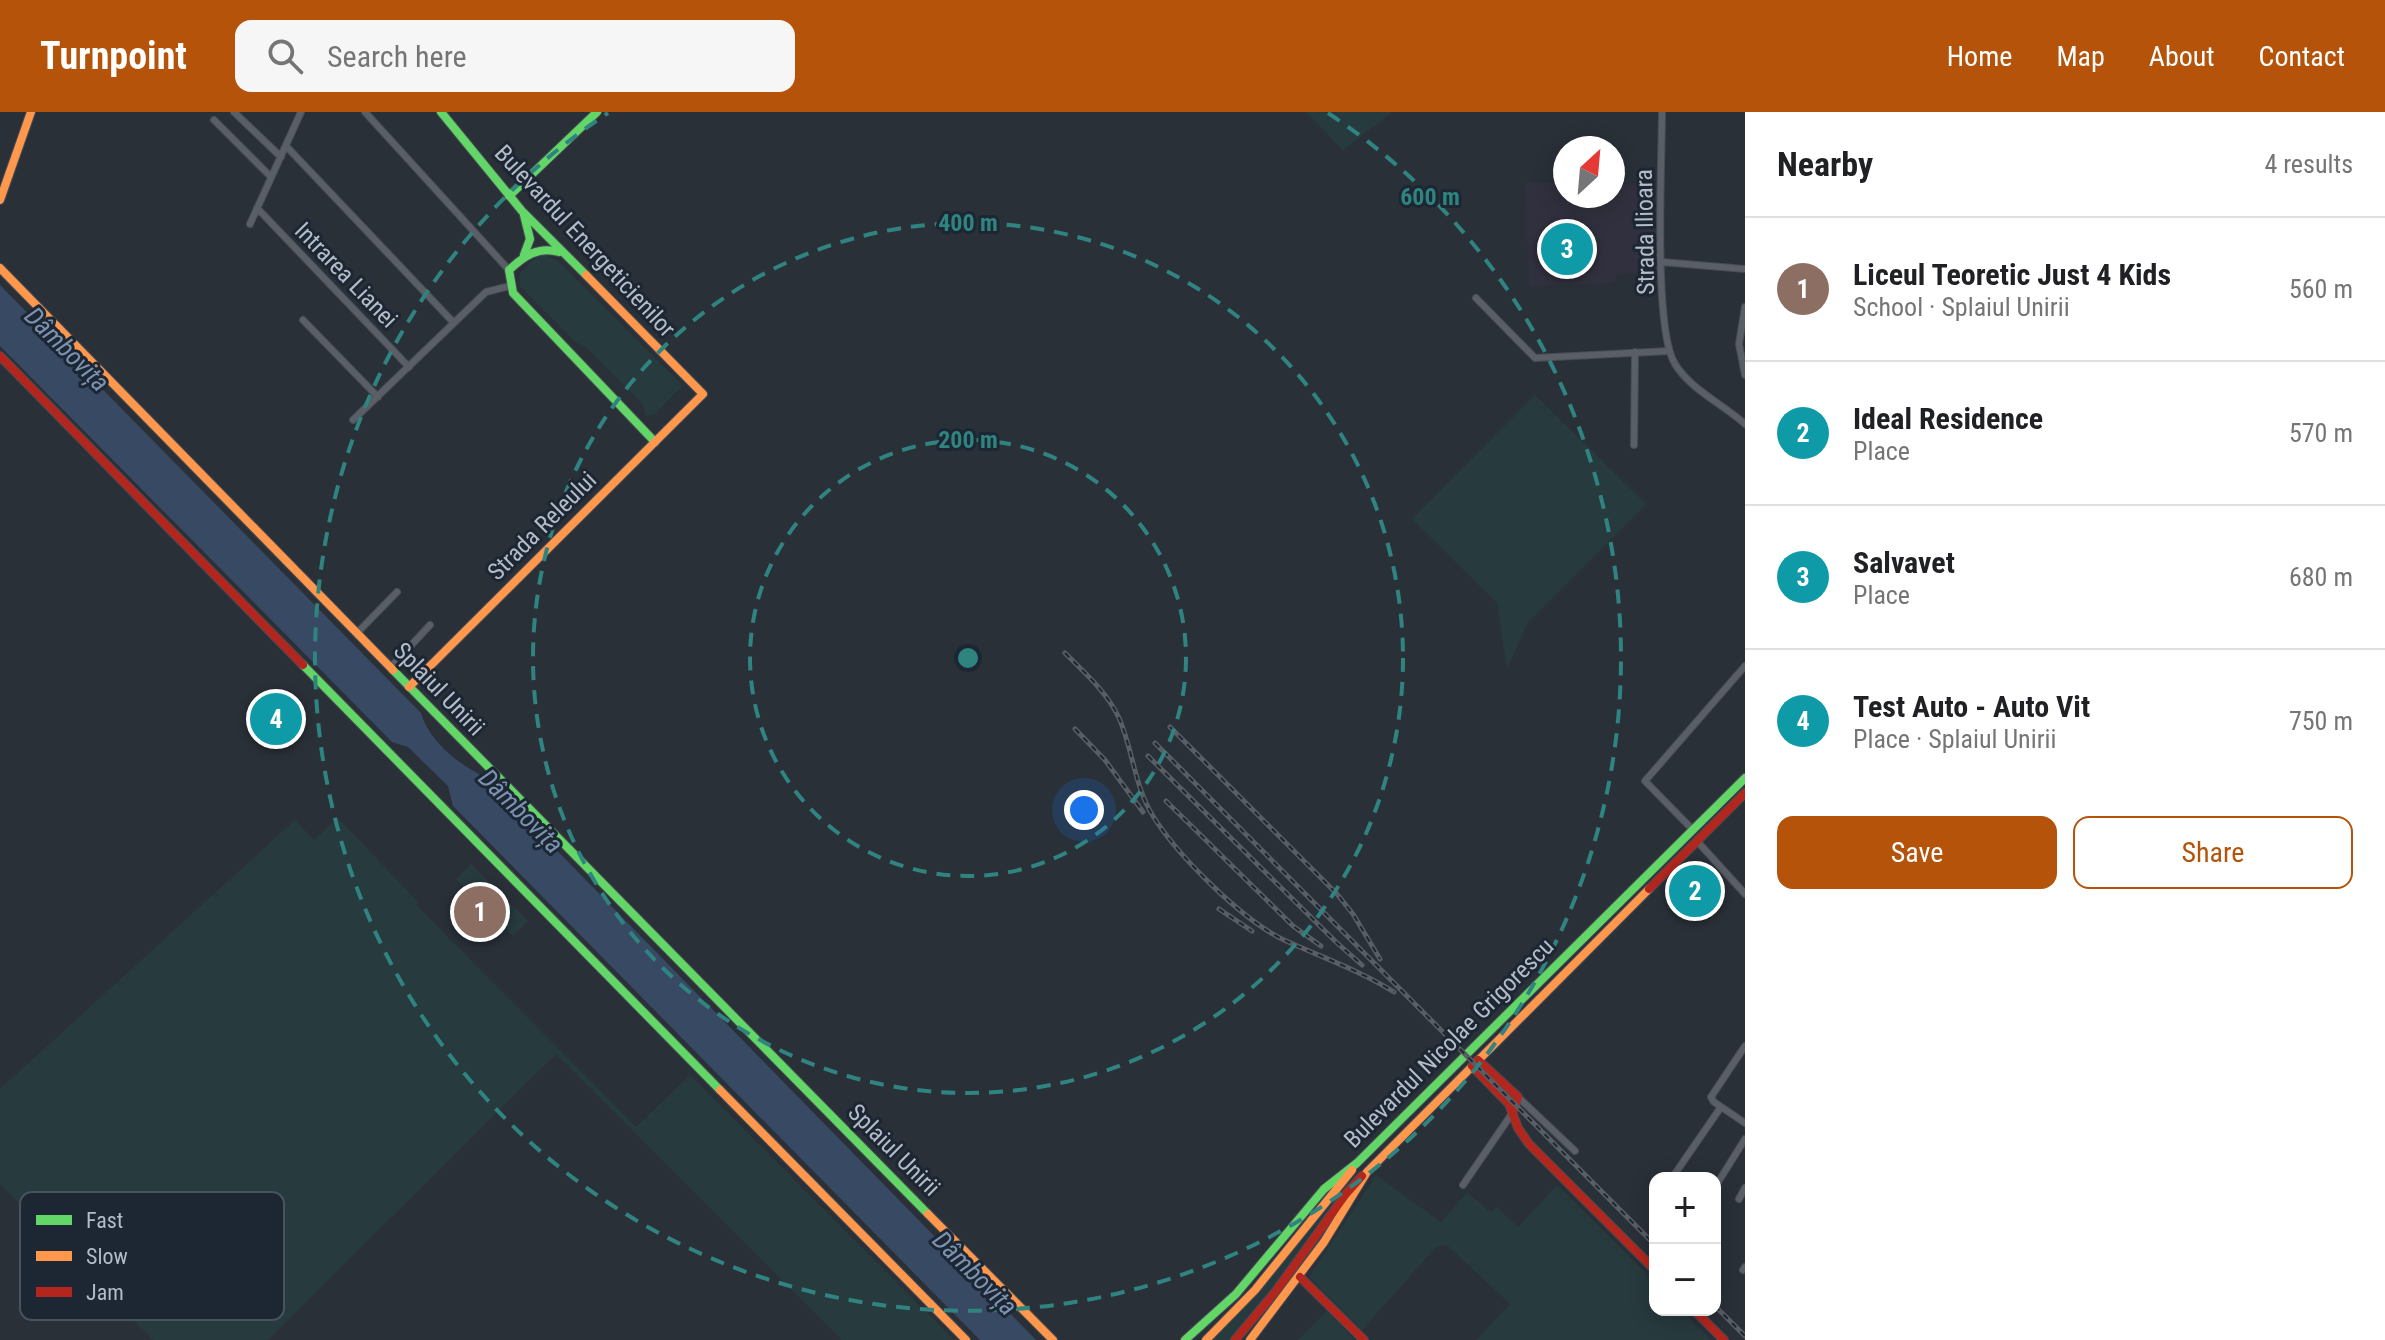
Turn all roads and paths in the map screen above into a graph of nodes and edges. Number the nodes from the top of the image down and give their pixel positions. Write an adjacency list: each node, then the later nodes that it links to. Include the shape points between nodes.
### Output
1 (31, 112): 13 (main road)
2 (234, 112): 10 (street)
3 (365, 112): 22 (street)
4 (441, 112): 12 (main road, Bulevardul Energeticienilor)
5 (597, 112): 12 (main road)
6 (1662, 112): 19 (street, Strada Ilioara)
7 (300, 113): 9 (street)
8 (214, 120): 11 (street)
9 (286, 146): 10 (street); 27 (street)
10 (281, 157): 11 (street)
11 (271, 177): 14 (street)
12 (509, 196): 15 (main road, Bulevardul Energeticienilor)
13 (0, 200)
14 (257, 208): 16 (street); 31 (street, Intrarea Lianei)
15 (522, 211): 17 (main road, Bulevardul Energeticienilor); 18 (main road, via 530,232)
16 (250, 224)
17 (564, 254): 18 (main road, via 548,248); 33 (main road, Bulevardul Energeticienilor)
18 (524, 256): 22 (main road)
19 (1662, 262): 21 (street); 28 (street, Strada Ilioara)
20 (0, 268): 41 (main road, Splaiul Unirii)
21 (1745, 269)
22 (509, 270): 23 (main road)
23 (510, 286): 27 (street, via 486,292); 37 (main road)
24 (1476, 298): 29 (street, via 1535,358)
25 (1745, 307): 32 (street, via 1739,344)
26 (303, 320): 34 (street)
27 (454, 323): 31 (street)
28 (1669, 351): 29 (street); 36 (street, Strada Ilioara, via 1689,381)
29 (1635, 352): 38 (street)
30 (0, 356): 68 (main road)
31 (409, 367): 34 (street)
32 (1745, 375)
33 (703, 394): 37 (main road, Strada Releului)
34 (378, 397): 35 (street)
35 (353, 420)
36 (1745, 424)
37 (655, 442): 44 (main road, Strada Releului)
38 (1634, 445)
39 (397, 592): 41 (street)
40 (430, 625): 43 (street)
41 (357, 633): 43 (main road, Splaiul Unirii)
42 (1745, 666): 47 (street, via 1645,781)
43 (390, 668): 44 (main road, Splaiul Unirii)
44 (409, 687): 69 (main road, Splaiul Unirii)
45 (1745, 778): 47 (main road, Bulevardul Nicolae Grigorescu)
46 (1745, 793): 48 (main road, Bulevardul Nicolae Grigorescu)
47 (1693, 830): 48 (main road); 58 (main road, Bulevardul Nicolae Grigorescu)
48 (1697, 841): 49 (street); 51 (main road, Bulevardul Nicolae Grigorescu)
49 (1745, 894)
50 (1745, 1046): 53 (street, via 1712,1094)
51 (1475, 1063): 52 (main road); 54 (main road); 59 (main road, Bulevardul Nicolae Grigorescu)
52 (1518, 1097): 54 (main road); 57 (street)
53 (1721, 1107): 55 (street); 60 (street)
54 (1513, 1112): 62 (street); 65 (main road, via 1529,1144)
55 (1745, 1123)
56 (1745, 1139): 61 (street)
57 (1575, 1151)
58 (1357, 1163): 70 (main road, Bulevardul Nicolae Grigorescu, via 1324,1189 1236,1294); 71 (main road, via 1255,1290)
59 (1367, 1172): 66 (main road, Bulevardul Nicolae Grigorescu); 72 (main road)
60 (1676, 1172)
61 (1721, 1177)
62 (1463, 1185)
63 (1745, 1188): 64 (street)
64 (1739, 1199)
65 (1649, 1264)
66 (1300, 1277): 73 (main road, Bulevardul Nicolae Grigorescu); 74 (main road)
67 (1700, 1316): 75 (main road)
68 (966, 1340)
69 (1053, 1340)
70 (1185, 1340)
71 (1206, 1340)
72 (1235, 1340)
73 (1250, 1340)
74 (1364, 1340)
75 (1724, 1340)

